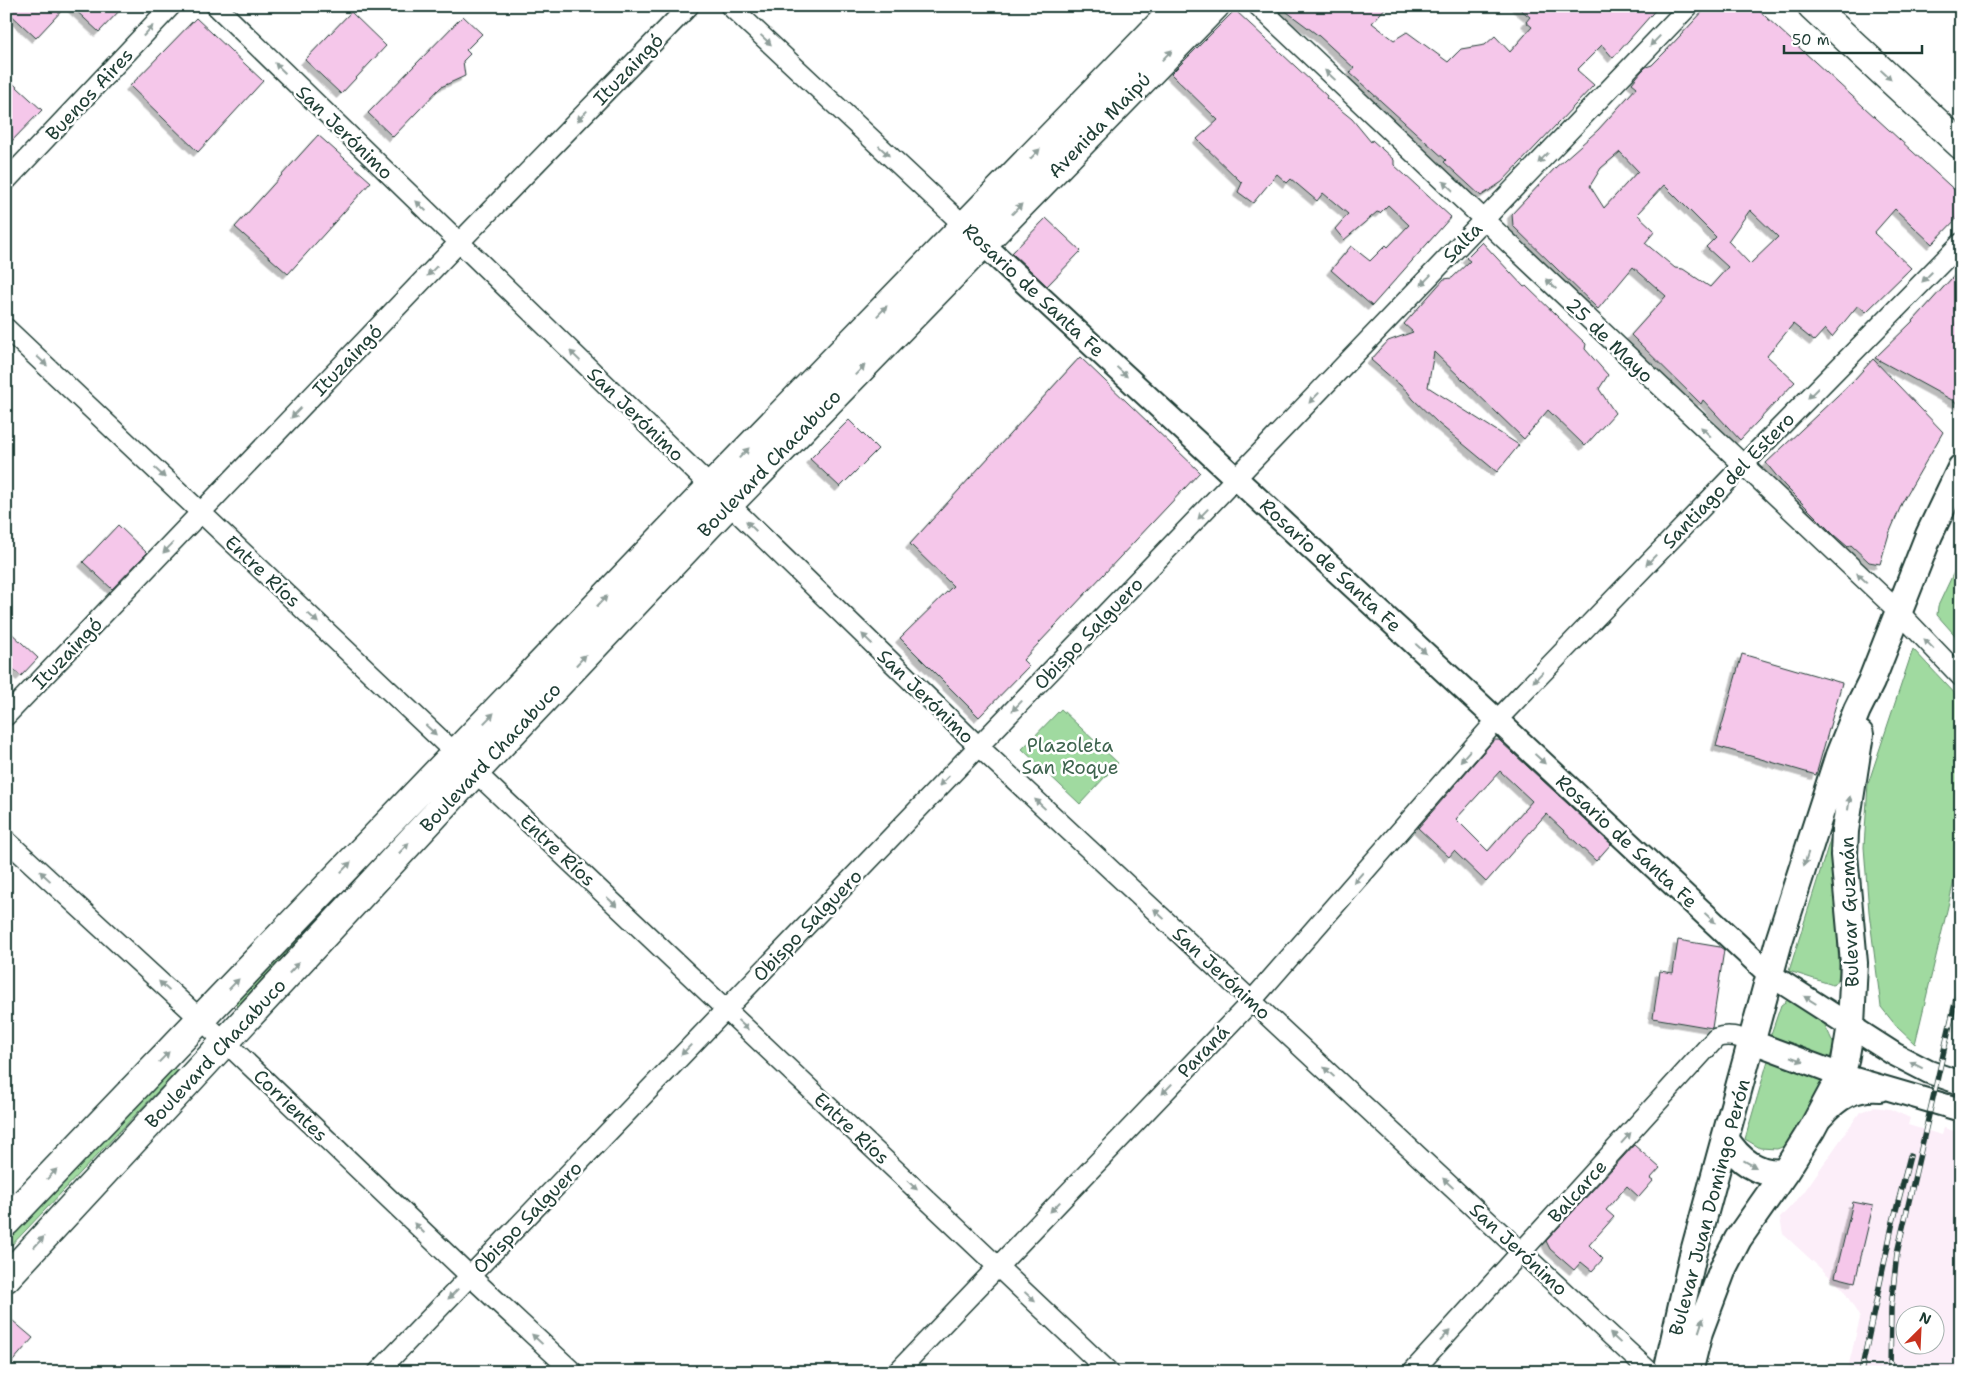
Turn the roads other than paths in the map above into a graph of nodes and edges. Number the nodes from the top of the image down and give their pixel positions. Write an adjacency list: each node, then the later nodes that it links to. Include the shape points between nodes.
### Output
1 (172, 6): 11 (street, Buenos Aires, one-way to 1)
2 (216, 6): 14 (street, San Jerónimo, one-way to 2)
3 (689, 6): 14 (street, Ituzaingó, one-way to 14)
4 (730, 6): 13 (street, Rosario de Santa Fe, one-way to 13)
5 (1178, 6): 13 (main road, Avenida Maipú, one-way to 5)
6 (1214, 6): 13 (main road, Avenida Maipú, one-way to 6)
7 (1258, 6): 12 (street, 25 de Mayo, one-way to 7)
8 (1689, 6): 12 (street, Salta, one-way to 12)
9 (1812, 6): 10 (main road, one-way to 10)
10 (1961, 145)
11 (6, 181)
12 (1484, 220): 17 (street, 25 de Mayo, one-way to 12); 19 (street, Salta, one-way to 19)
13 (974, 235): 19 (street, Rosario de Santa Fe, one-way to 19); 20 (main road, Boulevard Chacabuco, one-way to 13)
14 (459, 242): 20 (street, San Jerónimo, one-way to 14); 21 (street, Ituzaingó, one-way to 21)
15 (1961, 243): 17 (street, Santiago del Estero, one-way to 17)
16 (6, 328): 21 (street, Entre Ríos, one-way to 21)
17 (1742, 466): 22 (street, 25 de Mayo, one-way to 17); 26 (street, Santiago del Estero, one-way to 26)
18 (1961, 468): 22 (main road, Bulevar Guzmán)
19 (1237, 479): 26 (street, Rosario de Santa Fe, one-way to 26); 27 (street, Obispo Salguero, one-way to 27)
20 (719, 496): 27 (street, San Jerónimo, one-way to 20); 28 (main road, Boulevard Chacabuco, one-way to 20); 29 (main road, Boulevard Chacabuco, one-way to 20)
21 (201, 512): 25 (street, Ituzaingó, one-way to 25); 28 (street, Entre Ríos, one-way to 28)
22 (1898, 611): 23 (street, 25 de Mayo, one-way to 22); 24 (main road, Bulevar Guzmán)
23 (1961, 677)
24 (1871, 682): 31 (main road, Bulevar Guzmán, one-way to 31, via 1839,755); 35 (main road, Bulevar Guzmán, one-way to 24, via 1854,963 1844,855 1845,831 1862,719)
25 (6, 716)
26 (1497, 720): 31 (street, Rosario de Santa Fe, one-way to 31); 32 (street, Paraná, one-way to 32)
27 (978, 746): 32 (street, San Jerónimo, one-way to 27); 33 (street, Obispo Salguero, one-way to 33)
28 (456, 753): 29 (street, Entre Ríos); 34 (main road, Boulevard Chacabuco, one-way to 28)
29 (475, 772): 33 (street, Entre Ríos, one-way to 33); 36 (main road, Boulevard Chacabuco, one-way to 29)
30 (6, 840): 34 (street, Corrientes, one-way to 30)
31 (1769, 974): 35 (street, Rosario de Santa Fe, one-way to 31); 37 (main road, Bulevar Guzmán)
32 (1252, 1000): 46 (street, San Jerónimo, one-way to 32); 47 (street, Paraná, one-way to 47)
33 (726, 1009): 47 (street, Entre Ríos, one-way to 47); 48 (street, Obispo Salguero, one-way to 48)
34 (200, 1019): 36 (street, Corrientes); 45 (main road, Boulevard Chacabuco, one-way to 34)
35 (1851, 1025): 38 (main road, Bulevar Juan Domingo Perón); 39 (street, Rosario de Santa Fe, one-way to 35, via 1929,1072 1894,1054)
36 (225, 1042): 48 (street, Corrientes, one-way to 36); 49 (main road, Boulevard Chacabuco, one-way to 36)
37 (1753, 1042): 38 (street, one-way to 38); 43 (main road, Bulevar Juan Domingo Perón); 46 (street, Balcarce, one-way to 37, via 1716,1038 1734,1036)
38 (1841, 1075): 40 (street); 42 (main road, Bulevar Juan Domingo Perón)
39 (1961, 1083)
40 (1899, 1091): 41 (street); 42 (street, via 1867,1089 1852,1093 1830,1108)
41 (1961, 1110)
42 (1812, 1130): 44 (main road, Bulevar Juan Domingo Perón)
43 (1725, 1138): 44 (main road, one-way to 44, via 1740,1158 1752,1166 1776,1174); 56 (main road, Bulevar Juan Domingo Perón, via 1692,1259)
44 (1785, 1172): 57 (main road, Bulevar Juan Domingo Perón, one-way to 44, via 1699,1332 1724,1266 1738,1239)
45 (6, 1222)
46 (1522, 1252): 54 (street, Balcarce, one-way to 46); 55 (street, San Jerónimo, one-way to 46)
47 (998, 1266): 52 (street, Paraná); 53 (street, Entre Ríos, one-way to 53)
48 (470, 1276): 50 (street, Obispo Salguero, one-way to 50); 51 (street, Corrientes, one-way to 48)
49 (6, 1278)
50 (378, 1372)
51 (573, 1372)
52 (897, 1372)
53 (1109, 1372)
54 (1412, 1372)
55 (1650, 1372)
56 (1667, 1372)
57 (1689, 1372)

